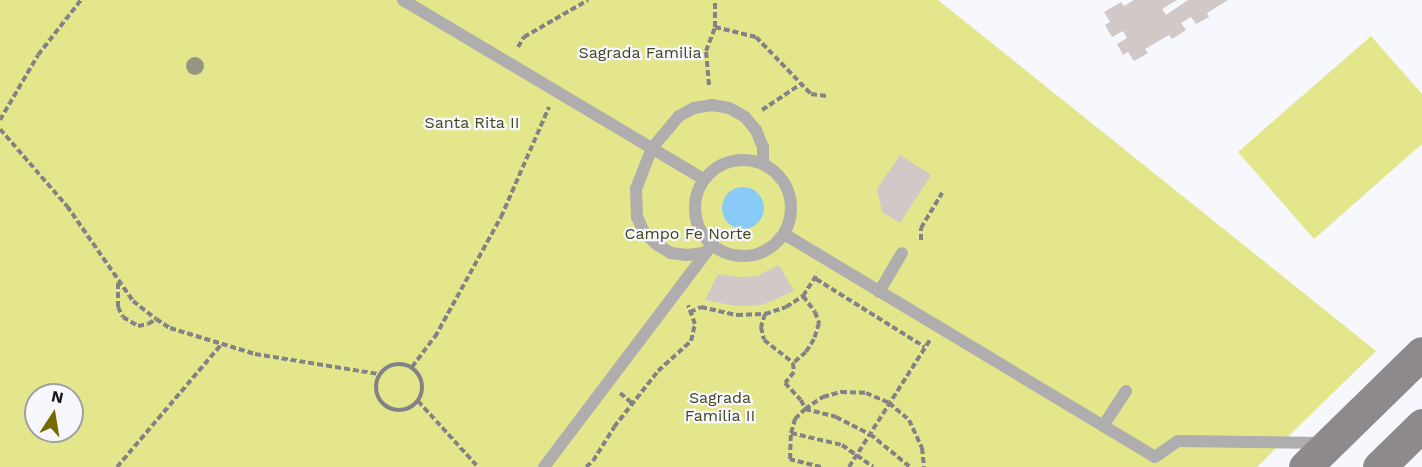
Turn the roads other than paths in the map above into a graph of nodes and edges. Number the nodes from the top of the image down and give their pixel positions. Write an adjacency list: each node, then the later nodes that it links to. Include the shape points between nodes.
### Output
1 (404, 0): 2 (lane)
2 (652, 148): 3 (lane, via 679,116 712,105 745,117 763,147); 4 (lane); 6 (lane, via 636,189 637,217 644,232 671,253 704,253)
3 (763, 164): 4 (lane, via 732,160); 5 (lane, via 777,173 789,195 790,219)
4 (703, 179): 6 (lane, via 694,205 695,220)
5 (784, 234): 6 (lane, via 773,247 742,257); 8 (lane)
6 (712, 246): 15 (lane)
7 (903, 253): 8 (lane)
8 (879, 291): 12 (lane)
9 (1421, 355): 13 (main road)
10 (1126, 391): 12 (lane)
11 (1422, 424): 17 (main road)
12 (1103, 426): 14 (lane)
13 (1331, 443): 14 (lane, via 1178,441); 16 (main road)
14 (1155, 462)
15 (544, 467)
16 (1305, 467)
17 (1378, 467)

